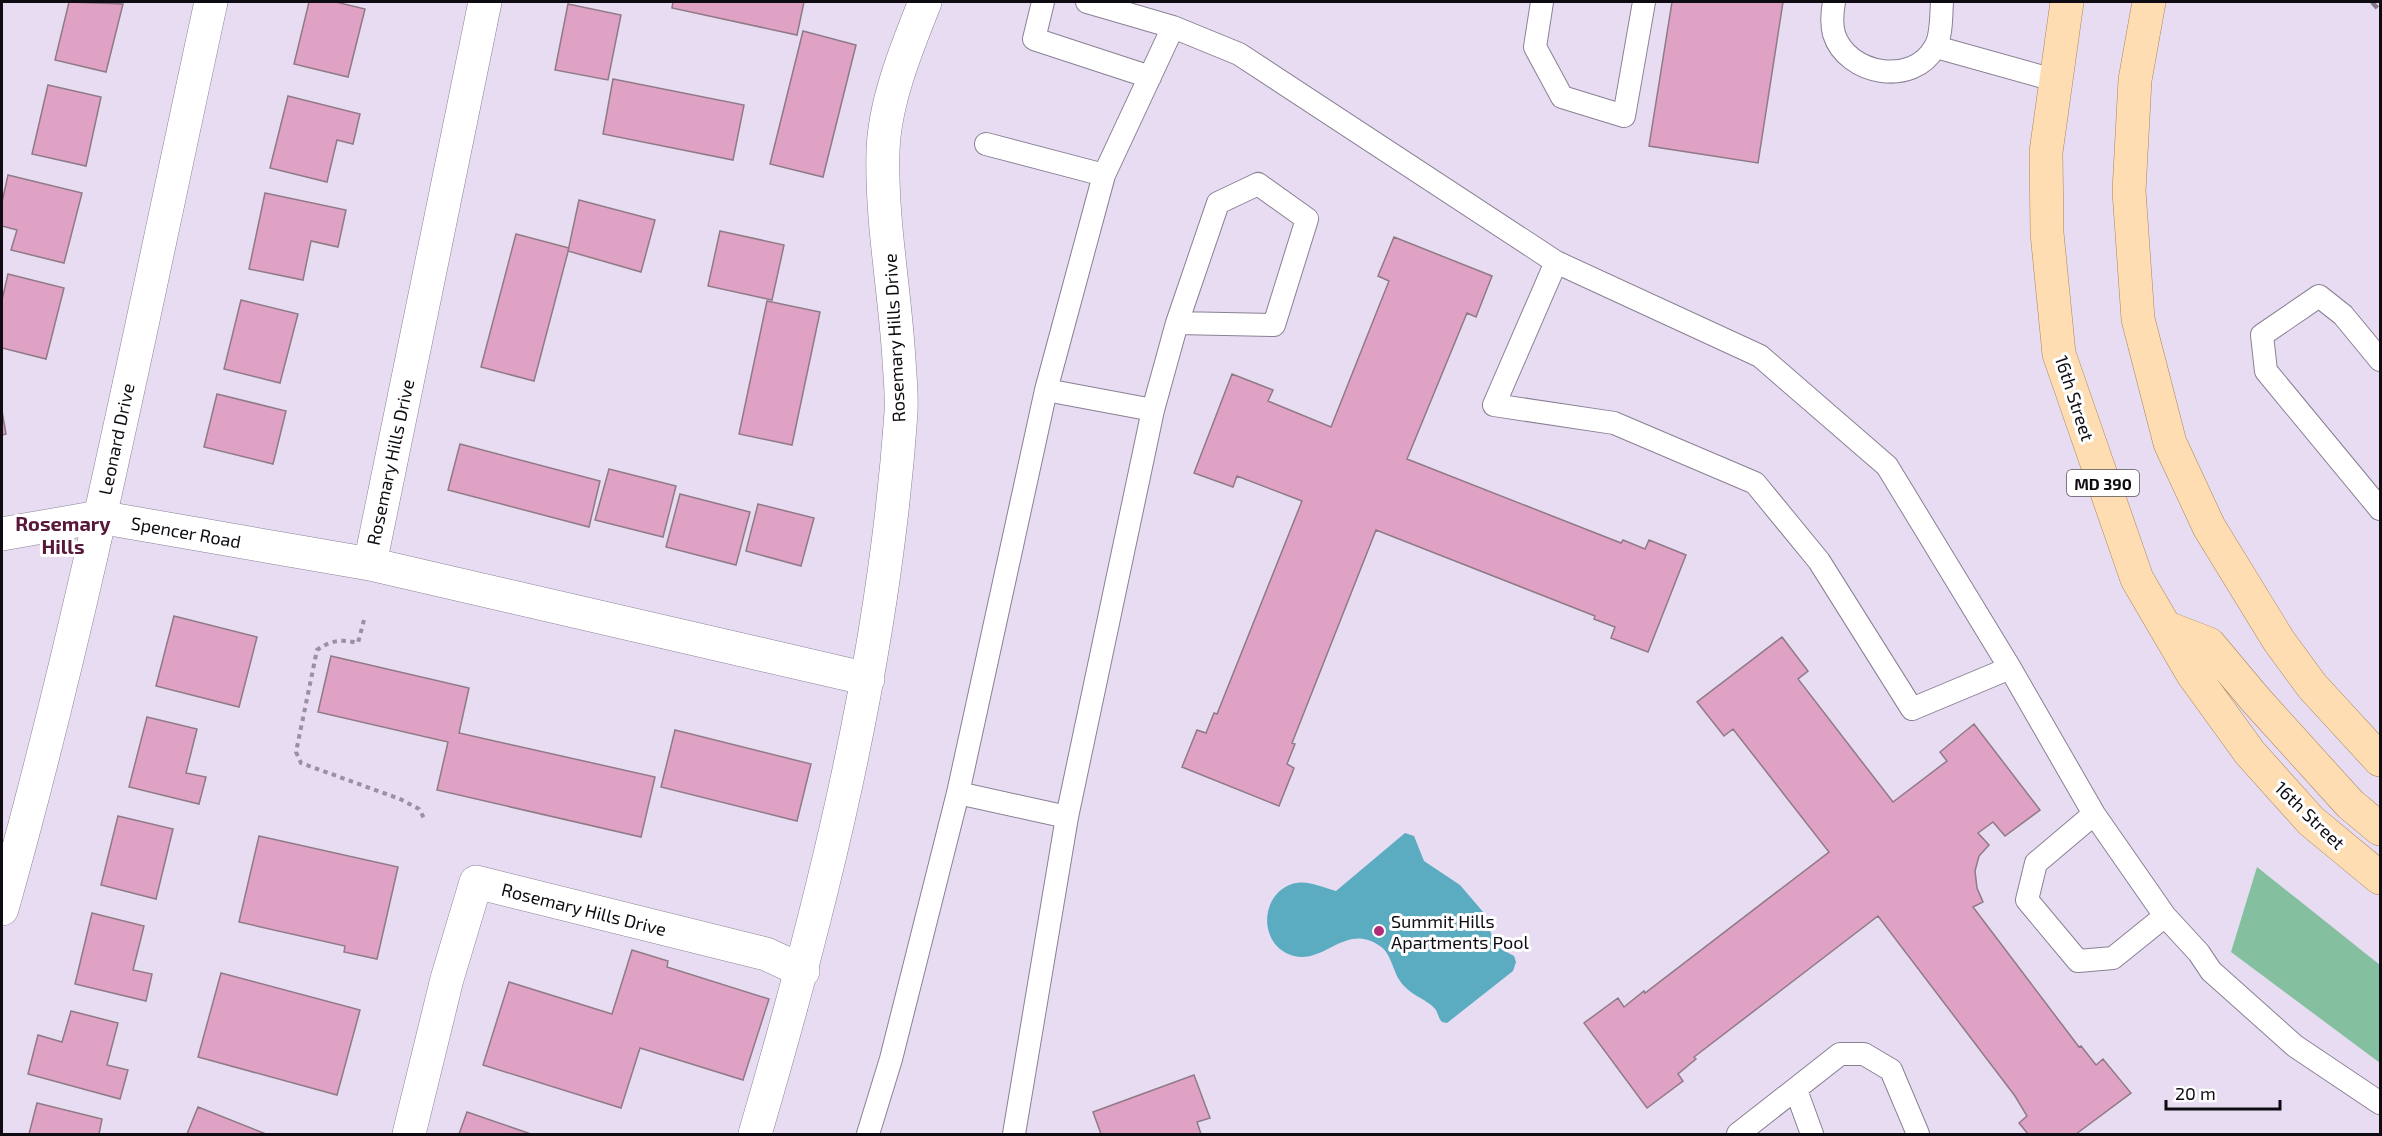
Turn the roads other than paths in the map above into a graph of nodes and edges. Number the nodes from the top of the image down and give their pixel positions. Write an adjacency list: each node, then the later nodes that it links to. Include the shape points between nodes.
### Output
1 (211, 2): 24 (street, Leonard Drive)
2 (485, 2): 26 (street, Rosemary Hills Drive)
3 (925, 2): 29 (street, Rosemary Hills Drive, via 898,69 883,149 901,409 888,546)
4 (1043, 2): 14 (lane, via 1034,39)
5 (1087, 2): 12 (lane)
6 (1542, 2): 7 (lane, via 1534,47 1562,97 1624,116)
7 (1644, 2)
8 (1833, 2): 13 (lane, via 1831,17 1843,51 1873,70 1909,69)
9 (1942, 2): 13 (lane)
10 (2067, 2): 15 (main road, 16th Street / MD 390)
11 (2149, 2): 30 (main road, via 2135,80 2129,192 2138,319 2170,442 2209,527 2279,641 2312,686)
12 (1173, 27): 14 (lane); 18 (lane, via 1239,54)
13 (1936, 46): 15 (lane)
14 (1150, 77): 17 (lane)
15 (2054, 80): 27 (main road, 16th Street / MD 390, via 2046,152 2047,234 2059,354 2137,579)
16 (986, 144): 17 (lane)
17 (1104, 176): 21 (lane)
18 (1556, 262): 28 (lane, via 1760,356 1887,466); 28 (lane, via 1494,405 1614,423 1755,483 1819,561 1912,710)
19 (1177, 323): 19 (lane, via 1218,203 1258,184 1307,219 1274,325); 22 (lane)
20 (2380, 360): 23 (lane, via 2343,315 2319,296 2262,335 2266,371)
21 (1046, 390): 22 (lane); 31 (lane)
22 (1153, 410): 33 (lane)
23 (2380, 509)
24 (99, 517): 25 (street, Spencer Road); 26 (street, Spencer Road); 36 (street, Leonard Drive)
25 (2, 534)
26 (369, 564): 29 (street, Rosemary Hills Drive)
27 (2165, 627): 34 (main road, via 2210,644 2350,804); 35 (main road, 16th Street / MD 390, via 2192,673 2250,753 2311,821)
28 (2010, 668): 32 (lane)
29 (867, 679): 38 (street, Rosemary Hills Drive)
30 (2380, 760)
31 (958, 793): 33 (lane); 43 (lane, via 891,1059)
32 (2094, 814): 37 (lane); 37 (lane, via 2036,863 2027,900 2078,961 2113,958)
33 (1067, 817): 44 (lane)
34 (2380, 830)
35 (2380, 878)
36 (2, 909)
37 (2165, 916): 40 (lane, via 2211,971 2295,1046)
38 (803, 971): 41 (street, Rosemary Hills Drive, via 766,954 476,882); 42 (street, Rosemary Hills Drive)
39 (1796, 1090): 45 (lane); 46 (lane); 47 (lane, via 1840,1054 1864,1054 1891,1070)
40 (2380, 1102)
41 (409, 1134)
42 (755, 1134)
43 (868, 1134)
44 (1014, 1134)
45 (1738, 1134)
46 (1812, 1134)
47 (1918, 1134)

